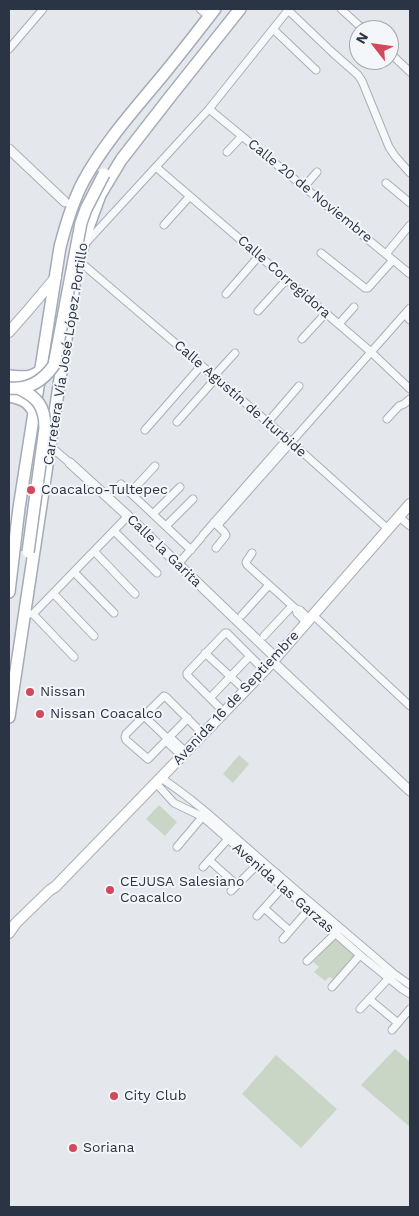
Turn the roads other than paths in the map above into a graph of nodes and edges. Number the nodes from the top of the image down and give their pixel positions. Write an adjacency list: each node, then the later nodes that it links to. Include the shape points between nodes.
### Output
1 (200, 9): 6 (street)
2 (240, 9): 13 (main road, Carretera Vía José López Portillo)
3 (289, 9): 8 (street); 20 (street, via 358,75 395,156)
4 (341, 9): 7 (street)
5 (41, 11): 9 (street)
6 (212, 13): 24 (main road, Carretera Vía José López Portillo, via 126,119)
7 (353, 20)
8 (273, 29): 11 (street); 14 (street)
9 (9, 49)
10 (399, 62): 12 (street)
11 (316, 70)
12 (410, 72)
13 (170, 97): 28 (main road, Carretera Vía José López Portillo, via 121,160 100,195); 53 (main road, bridge, via 104,174 89,204 81,223 54,365 36,383 27,387)
14 (209, 109): 15 (street, Calle 20 de Noviembre); 18 (street)
15 (242, 136): 17 (street); 22 (street, Calle 20 de Noviembre)
16 (9, 149): 24 (street)
17 (227, 152)
18 (156, 167): 23 (street, Calle Corregidora); 28 (street)
19 (317, 172): 22 (street)
20 (410, 173)
21 (386, 183): 25 (street)
22 (304, 187): 30 (street, Calle 20 de Noviembre)
23 (190, 196): 26 (street); 31 (street, Calle Corregidora)
24 (69, 203): 35 (main road, Carretera Vía José López Portillo)
25 (410, 203)
26 (164, 225)
27 (410, 225): 30 (street)
28 (81, 248): 33 (main road, Carretera Vía José López Portillo)
29 (321, 253): 32 (street, via 365,288)
30 (386, 254): 32 (street, Calle 20 de Noviembre)
31 (259, 256): 36 (street, Calle Corregidora); 37 (street)
32 (393, 260): 34 (street, Calle 20 de Noviembre)
33 (79, 262): 48 (street, Calle Agustín de Iturbide); 63 (main road, Carretera Vía José López Portillo)
34 (410, 273)
35 (56, 277): 44 (main road); 49 (main road, Carretera Vía José López Portillo)
36 (287, 279): 39 (street); 41 (street, Calle Corregidora)
37 (226, 294)
38 (354, 307): 43 (street)
39 (258, 311)
40 (408, 311): 42 (street); 46 (street)
41 (326, 313): 43 (street, Calle Corregidora); 45 (street)
42 (410, 320)
43 (339, 324): 46 (street, Calle Corregidora)
44 (9, 332)
45 (302, 339)
46 (371, 352): 54 (street, Calle Corregidora); 62 (street)
47 (235, 353): 51 (street)
48 (201, 366): 51 (street, Calle Agustín de Iturbide); 61 (street)
49 (41, 370): 50 (main road, via 27,378); 57 (main road, Carretera Vía José López Portillo)
50 (9, 376)
51 (215, 377): 59 (street); 60 (street, Calle Agustín de Iturbide)
52 (300, 386): 60 (street)
53 (9, 387): 102 (main road, bridge, via 29,393 36,400 43,410 45,428)
54 (410, 389)
55 (9, 396): 57 (main road, via 23,399)
56 (410, 399): 58 (street)
57 (34, 412): 87 (main road, Carretera Vía José López Portillo)
58 (388, 419)
59 (178, 422)
60 (268, 422): 62 (street, Calle Agustín de Iturbide)
61 (145, 430)
62 (289, 440): 74 (street); 77 (street, Calle Agustín de Iturbide)
63 (50, 446): 64 (street, Calle la Garita); 92 (main road, Carretera Vía José López Portillo)
64 (70, 463): 72 (street, Calle la Garita)
65 (155, 466): 68 (street)
66 (121, 484): 68 (street)
67 (180, 487): 71 (street)
68 (130, 493): 71 (street)
69 (193, 499): 75 (street)
70 (410, 504): 73 (main road, Avenida 16 de Septiembre)
71 (153, 514): 75 (street)
72 (128, 516): 78 (street); 83 (street, Calle la Garita)
73 (399, 517): 76 (street); 77 (main road, Avenida 16 de Septiembre)
74 (216, 524): 79 (street, via 226,535); 80 (street)
75 (166, 526): 80 (street)
76 (410, 526)
77 (388, 529): 94 (main road, Avenida 16 de Septiembre)
78 (114, 531): 81 (street); 85 (street)
79 (216, 548)
80 (191, 550): 83 (street)
81 (94, 551): 84 (street); 89 (street)
82 (252, 553): 86 (street, via 247,565)
83 (178, 564): 100 (street, Calle la Garita)
84 (74, 572): 88 (street); 91 (street)
85 (157, 573)
86 (269, 585): 90 (street); 93 (street)
87 (9, 592)
88 (53, 593): 92 (street); 95 (street)
89 (135, 594)
90 (294, 607): 94 (street); 96 (street)
91 (114, 613)
92 (29, 614): 99 (street); 109 (main road, Carretera Vía José López Portillo)
93 (242, 615)
94 (309, 619): 100 (main road, Avenida 16 de Septiembre); 106 (street)
95 (94, 636)
96 (264, 636)
97 (205, 652): 98 (street, via 227,633); 103 (street); 105 (street, via 186,672)
98 (250, 656): 101 (street); 103 (street)
99 (74, 657)
100 (274, 660): 104 (main road, Avenida 16 de Septiembre); 115 (street, Calle la Garita)
101 (259, 665)
102 (9, 672)
103 (231, 677): 104 (street); 105 (street)
104 (245, 690): 113 (main road, Avenida 16 de Septiembre)
105 (210, 698): 107 (street)
106 (410, 706)
107 (219, 707)
108 (144, 716): 110 (street, via 164,696); 112 (street); 112 (street, via 126,734 126,740 146,759)
109 (9, 717)
110 (188, 718): 111 (street); 112 (street)
111 (198, 729)
112 (168, 739): 113 (street, via 173,740)
113 (184, 754): 114 (main road, Avenida 16 de Septiembre)
114 (158, 780): 116 (street, Avenida las Garzas, via 182,792); 116 (street, Avenida las Garzas, via 174,803); 129 (main road, Avenida 16 de Septiembre, via 20,927)
115 (410, 791)
116 (205, 814): 117 (street, Avenida las Garzas); 118 (street); 122 (street, Avenida las Garzas)
117 (228, 840): 119 (street); 120 (street, Avenida las Garzas)
118 (177, 847)
119 (209, 860): 120 (street, via 234,888); 121 (street)
120 (257, 865): 122 (street, Avenida las Garzas)
121 (203, 867)
122 (274, 875): 123 (street, Avenida las Garzas); 127 (street, Avenida las Garzas)
123 (282, 887): 124 (street); 125 (street, Avenida las Garzas)
124 (264, 908): 126 (street); 128 (street)
125 (309, 910): 128 (street); 130 (street, Avenida las Garzas)
126 (257, 916)
127 (340, 927): 130 (street); 135 (street, Avenida las Garzas)
128 (290, 931): 131 (street)
129 (10, 933)
130 (335, 934): 132 (street, Avenida las Garzas); 133 (street)
131 (283, 939)
132 (360, 955): 134 (street, Avenida las Garzas); 136 (street)
133 (306, 961)
134 (388, 979): 137 (street, Avenida las Garzas); 138 (street)
135 (410, 985)
136 (332, 987)
137 (410, 994)
138 (370, 999): 139 (street); 141 (street)
139 (360, 1009)
140 (410, 1009): 141 (street)
141 (398, 1023): 142 (street)
142 (392, 1030)

